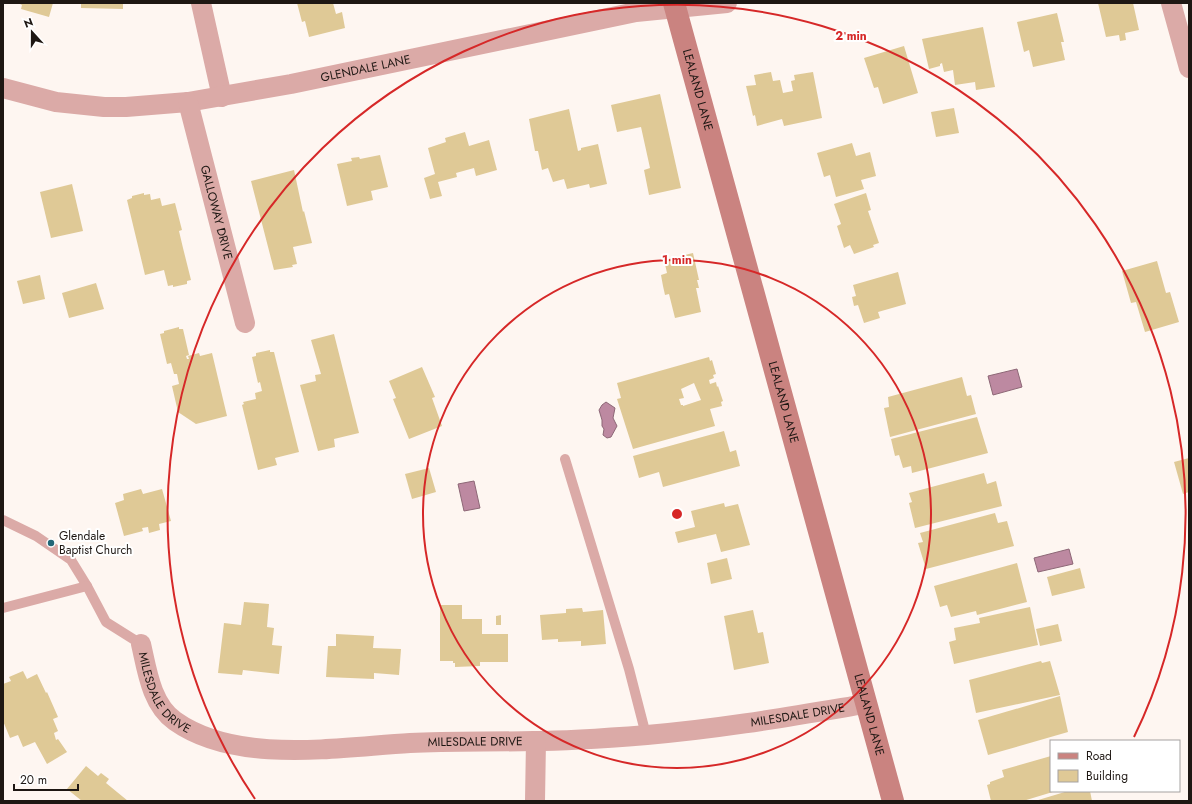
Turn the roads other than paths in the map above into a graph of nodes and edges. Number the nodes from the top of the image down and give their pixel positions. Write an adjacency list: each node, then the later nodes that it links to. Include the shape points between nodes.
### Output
1 (201, 3): 7 (street)
2 (727, 3): 4 (street, GLENDALE LANE)
3 (1171, 3): 5 (street)
4 (674, 6): 7 (street, GLENDALE LANE); 15 (street, LEALAND LANE)
5 (1189, 68)
6 (3, 88): 8 (street, GLENDALE LANE, via 56,102 104,106)
7 (222, 97): 8 (street, GLENDALE LANE)
8 (188, 102): 9 (street, GALLOWAY DRIVE)
9 (245, 323)
10 (565, 459): 16 (lane, via 629,669)
11 (3, 520): 12 (lane, via 36,536 71,560)
12 (87, 586): 13 (lane); 14 (lane, via 106,622)
13 (3, 608)
14 (141, 644): 17 (street, MILESDALE DRIVE, via 154,693 166,713 184,726 222,742 249,747 317,749 412,743)
15 (865, 704): 16 (street, MILESDALE DRIVE, via 725,726); 19 (street, LEALAND LANE)
16 (646, 735): 17 (street, MILESDALE DRIVE)
17 (536, 741): 18 (street)
18 (535, 801)
19 (893, 801)

